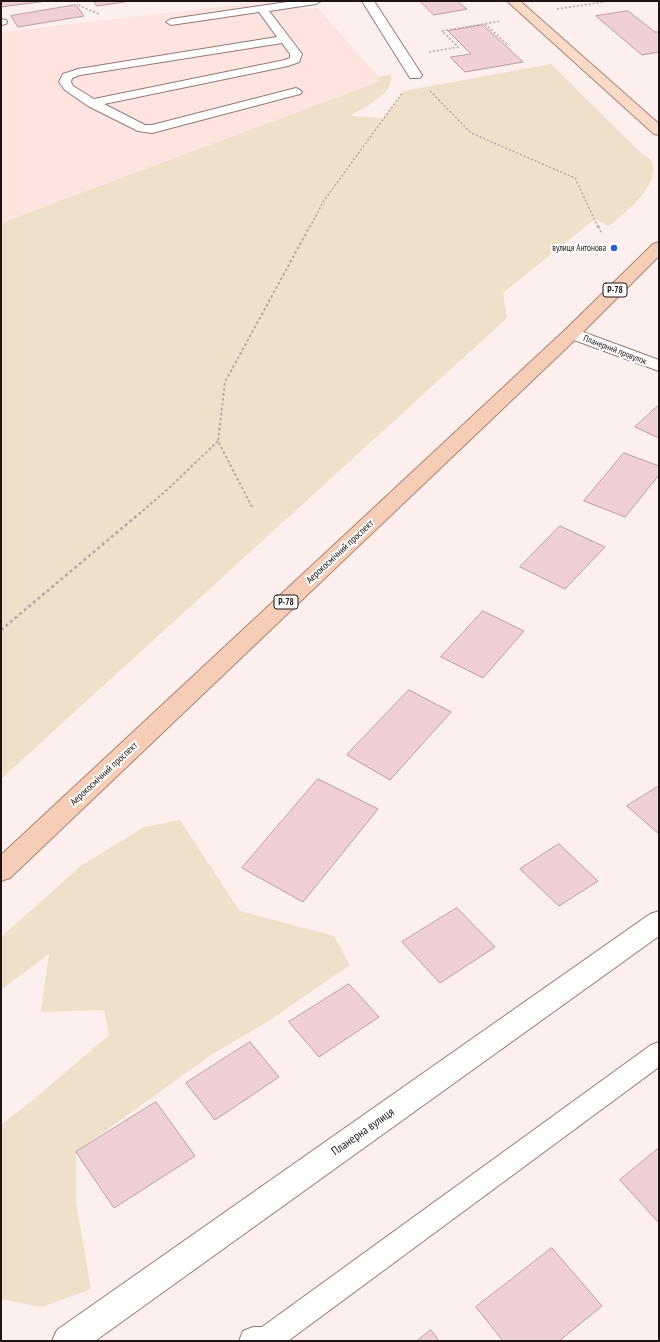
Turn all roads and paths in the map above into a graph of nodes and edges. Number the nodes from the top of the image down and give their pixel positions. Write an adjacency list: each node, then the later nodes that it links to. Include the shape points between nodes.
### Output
1 (77, 1): 8 (path, via 80,6)
2 (316, 1): 6 (lane)
3 (368, 1): 14 (street)
4 (513, 1): 18 (main road)
5 (610, 1): 7 (path)
6 (262, 9): 10 (lane); 12 (lane)
7 (557, 10)
8 (99, 14)
9 (504, 20): 11 (path)
10 (171, 22)
11 (484, 24): 13 (path); 14 (path, via 442,31 458,47)
12 (284, 39): 17 (lane, via 296,54 295,60 288,63); 17 (lane, via 78,72 67,76 65,82 69,88)
13 (509, 46)
14 (403, 56): 15 (street)
15 (415, 75): 19 (path, via 471,133 575,178); 23 (path, via 323,202 225,382)
16 (296, 92): 17 (lane, via 152,129 142,128)
17 (92, 103)
18 (659, 131)
19 (602, 232)
20 (659, 247): 21 (highway, Аерокосмічний проспект / Р-78)
21 (572, 334): 22 (street, Планерний провулок); 26 (highway, Аерокосмічний проспект / Р-78)
22 (659, 366)
23 (218, 441): 24 (path); 25 (path, via 168,489)
24 (252, 507)
25 (1, 630)
26 (1, 871)
27 (659, 922): 29 (street, Планерна вулиця)
28 (659, 1053): 30 (lane, via 268,1340)
29 (68, 1341)
30 (253, 1341)

